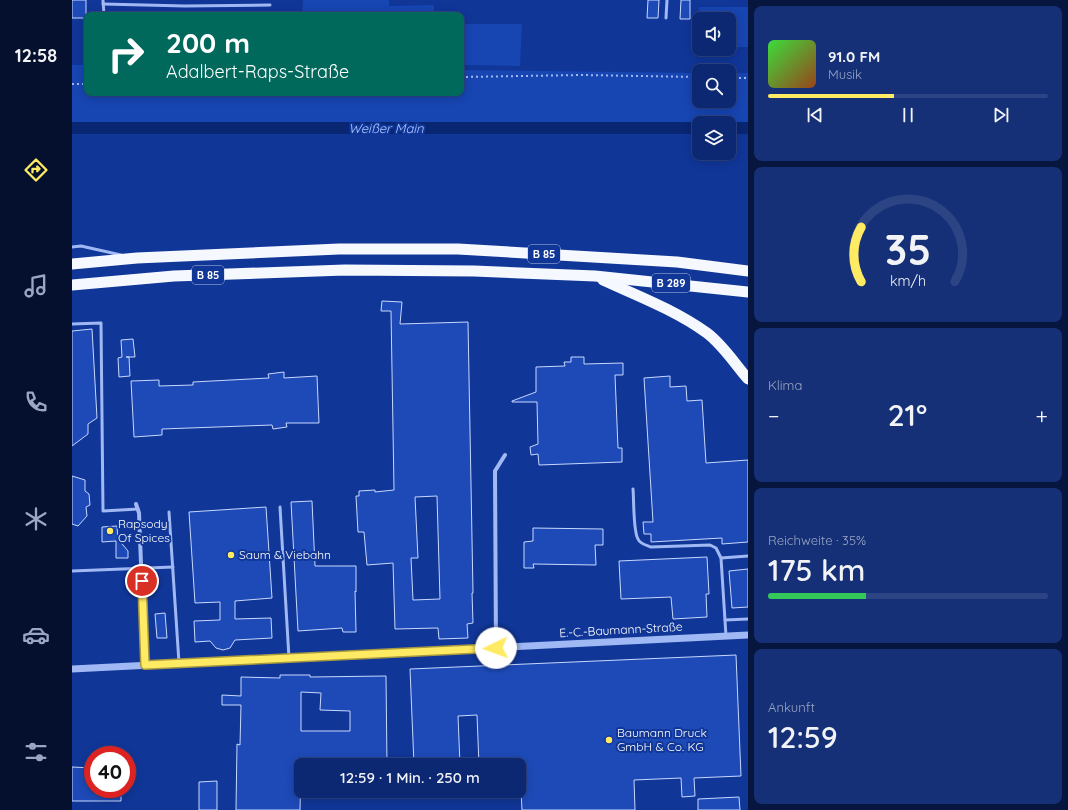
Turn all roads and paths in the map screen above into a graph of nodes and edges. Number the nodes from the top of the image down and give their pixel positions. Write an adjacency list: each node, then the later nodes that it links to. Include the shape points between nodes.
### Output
1 (185, 0): 5 (lane)
2 (667, 0): 7 (lane)
3 (103, 2): 5 (lane); 6 (lane)
4 (270, 5): 5 (lane)
5 (185, 6)
6 (104, 12)
7 (666, 18)
8 (464, 77): 9 (path)
9 (692, 77)
10 (736, 78): 11 (path)
11 (748, 78)
12 (72, 84): 13 (path)
13 (84, 84)
14 (72, 247): 15 (lane, via 81,246)
15 (137, 258): 16 (highway, B 85); 17 (highway, B 85, via 339,249 458,249 677,262)
16 (72, 264)
17 (748, 271)
18 (595, 276): 19 (highway, B 85, via 474,271 345,270 174,276); 20 (highway, B 289); 22 (highway, via 680,316 708,334)
19 (72, 285)
20 (748, 292)
21 (72, 324): 27 (lane, via 100,323 103,511)
22 (748, 379)
23 (505, 455): 38 (street, via 495,471)
24 (633, 488): 30 (lane, via 636,532 644,545 710,545 716,548)
25 (136, 504): 27 (street)
26 (280, 507): 39 (lane)
27 (138, 509): 32 (street)
28 (169, 512): 31 (lane)
29 (748, 556): 30 (lane)
30 (721, 558): 35 (lane)
31 (173, 566): 32 (lane); 40 (lane)
32 (141, 568): 33 (lane); 41 (street)
33 (72, 571)
34 (748, 618): 35 (lane)
35 (725, 620): 37 (lane)
36 (748, 635): 37 (street, E.-C.-Baumann-Straße)
37 (726, 636): 38 (street, E.-C.-Baumann-Straße)
38 (496, 648): 39 (street, E.-C.-Baumann-Straße)
39 (289, 658): 40 (street, E.-C.-Baumann-Straße)
40 (179, 663): 41 (street, E.-C.-Baumann-Straße)
41 (145, 665): 42 (street, E.-C.-Baumann-Straße)
42 (72, 669)

